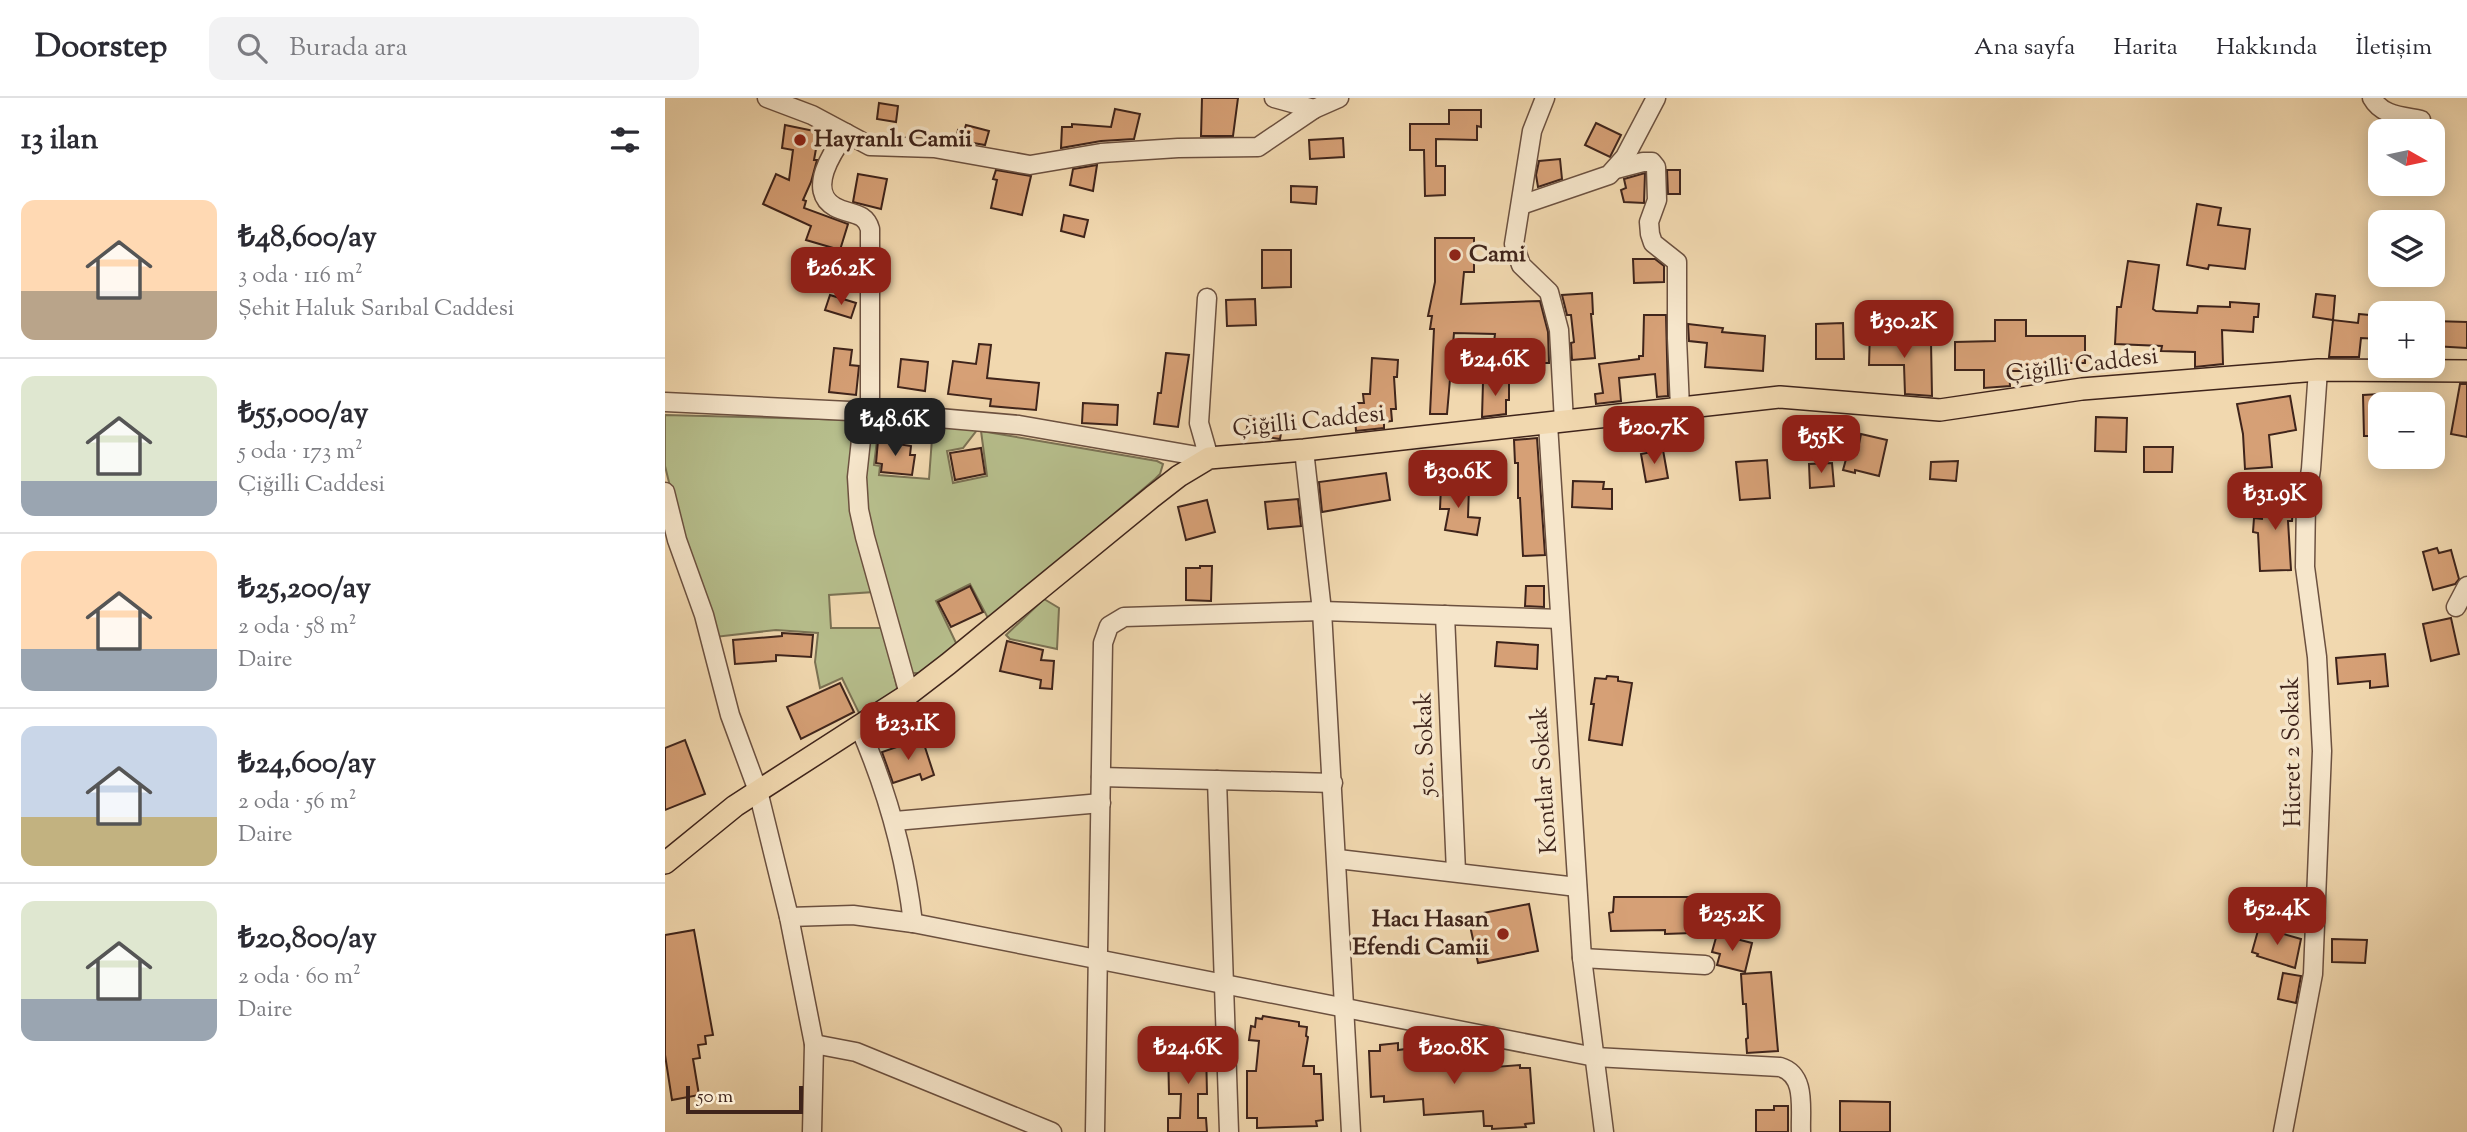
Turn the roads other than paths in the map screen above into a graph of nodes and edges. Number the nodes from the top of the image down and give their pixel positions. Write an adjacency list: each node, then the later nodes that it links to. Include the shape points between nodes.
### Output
1 (767, 98): 9 (street)
2 (1273, 98): 7 (street)
3 (1339, 98): 7 (street)
4 (1545, 98): 11 (street, Kontlar Sokak, via 1532,131)
5 (1656, 98): 10 (street)
6 (2372, 98): 8 (street, via 2385,112)
7 (1314, 109): 9 (street, via 1258,147 1101,153 1030,165 934,148 870,146)
8 (2416, 119)
9 (846, 133): 17 (street, via 830,154 823,189 832,206 862,216 870,229)
10 (1616, 169): 11 (street, via 1590,183); 16 (street, via 1643,162 1656,167 1657,200 1650,234 1653,243 1677,262)
11 (1521, 205): 18 (street, Kontlar Sokak, via 1514,244 1521,265 1549,292 1559,330)
12 (1207, 298): 20 (street, via 1199,423)
13 (2318, 370): 14 (main road, Çiğilli Caddesi); 16 (main road, Çiğilli Caddesi, via 2082,389 1940,410 1780,397); 55 (street, Hicret 2 Sokak, via 2305,567 2317,657 2322,751 2313,974)
14 (2467, 371)
15 (665, 402): 17 (street)
16 (1680, 408): 18 (main road, Çiğilli Caddesi)
17 (867, 412): 20 (street, via 1019,425); 27 (street, via 857,477 859,510)
18 (1556, 423): 19 (main road, Çiğilli Caddesi); 26 (street, Kontlar Sokak)
19 (1304, 450): 20 (main road, Çiğilli Caddesi); 24 (street)
20 (1209, 458): 27 (main road, Çiğilli Caddesi, via 1161,490)
21 (665, 492): 32 (street, via 736,733)
22 (2467, 586): 23 (street)
23 (2456, 607)
24 (1322, 611): 25 (street); 29 (street, via 1113,621 1103,643); 31 (street)
25 (1445, 615): 26 (street); 37 (street, 501. Sokak)
26 (1560, 620): 38 (street, Kontlar Sokak)
27 (909, 694): 28 (main road, Çiğilli Caddesi)
28 (859, 726): 32 (main road, Çiğilli Caddesi); 34 (street)
29 (1101, 777): 30 (street); 33 (street)
30 (1217, 780): 31 (street); 44 (street)
31 (1333, 783): 35 (street)
32 (758, 791): 36 (main road, Çiğilli Caddesi); 39 (street)
33 (1101, 803): 34 (street); 42 (street)
34 (895, 821): 40 (street)
35 (1338, 859): 37 (street); 45 (street)
36 (665, 863)
37 (1456, 872): 38 (street)
38 (1577, 887): 41 (street, Kontlar Sokak)
39 (789, 917): 40 (street, via 853,915); 46 (street)
40 (913, 923): 42 (street)
41 (1582, 958): 43 (street); 47 (street, Kontlar Sokak)
42 (1099, 959): 44 (street); 50 (street)
43 (1705, 965)
44 (1225, 984): 45 (street); 51 (street)
45 (1344, 1008): 47 (street); 52 (street)
46 (814, 1044): 48 (street); 49 (street, via 856,1052)
47 (1595, 1057): 53 (street, Kontlar Sokak); 54 (street, via 1786,1069 1799,1087)
48 (812, 1132)
49 (1052, 1132)
50 (1095, 1132)
51 (1229, 1132)
52 (1351, 1132)
53 (1604, 1132)
54 (1801, 1132)
55 (2283, 1132)

